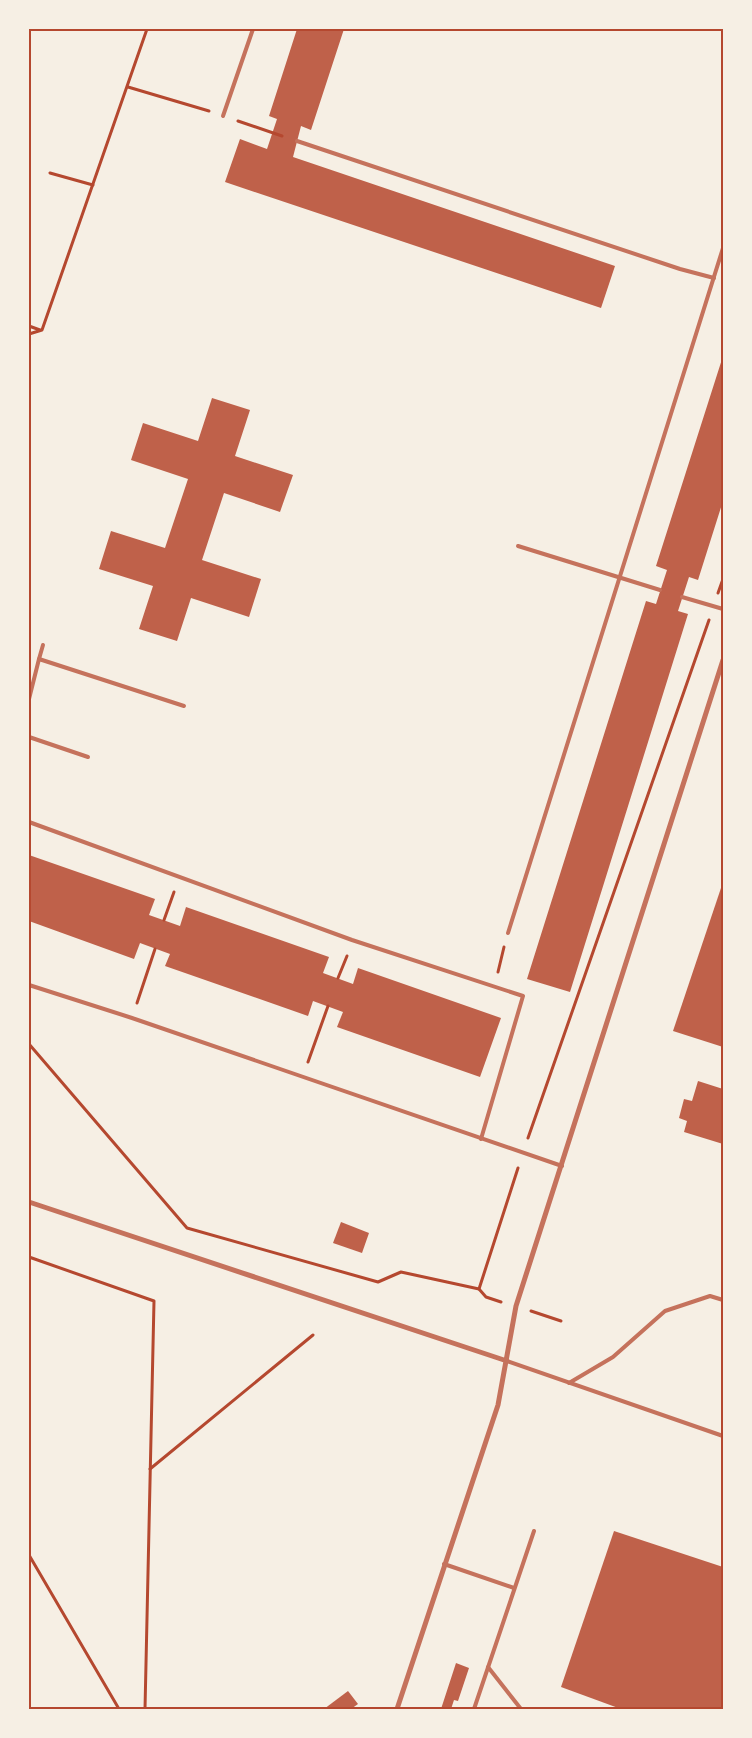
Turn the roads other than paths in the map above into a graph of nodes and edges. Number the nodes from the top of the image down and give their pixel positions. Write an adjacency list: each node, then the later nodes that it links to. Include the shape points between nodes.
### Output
1 (253, 29): 2 (lane)
2 (223, 116)
3 (297, 141): 5 (lane)
4 (723, 248): 5 (lane)
5 (714, 278): 7 (lane)
6 (518, 546): 7 (lane)
7 (619, 578): 8 (lane); 19 (lane)
8 (660, 590)
9 (682, 597): 10 (lane)
10 (723, 609)
11 (43, 645): 12 (lane)
12 (39, 659): 14 (lane); 15 (lane)
13 (723, 660): 22 (street)
14 (29, 699)
15 (184, 706)
16 (29, 737): 17 (lane)
17 (88, 757)
18 (29, 822): 21 (lane, via 352,940 523,996)
19 (508, 933)
20 (29, 985): 21 (lane)
21 (481, 1139): 22 (lane)
22 (562, 1166): 25 (street, via 516,1306)
23 (29, 1202): 25 (street)
24 (723, 1300): 26 (lane, via 710,1296 665,1311 613,1357)
25 (507, 1361): 26 (lane); 29 (street, via 498,1405)
26 (569, 1383): 27 (lane)
27 (723, 1436)
28 (534, 1531): 30 (lane)
29 (444, 1564): 30 (lane); 32 (street)
30 (514, 1588): 31 (lane)
31 (488, 1667): 33 (lane); 34 (lane)
32 (397, 1709)
33 (474, 1709)
34 (522, 1709)

